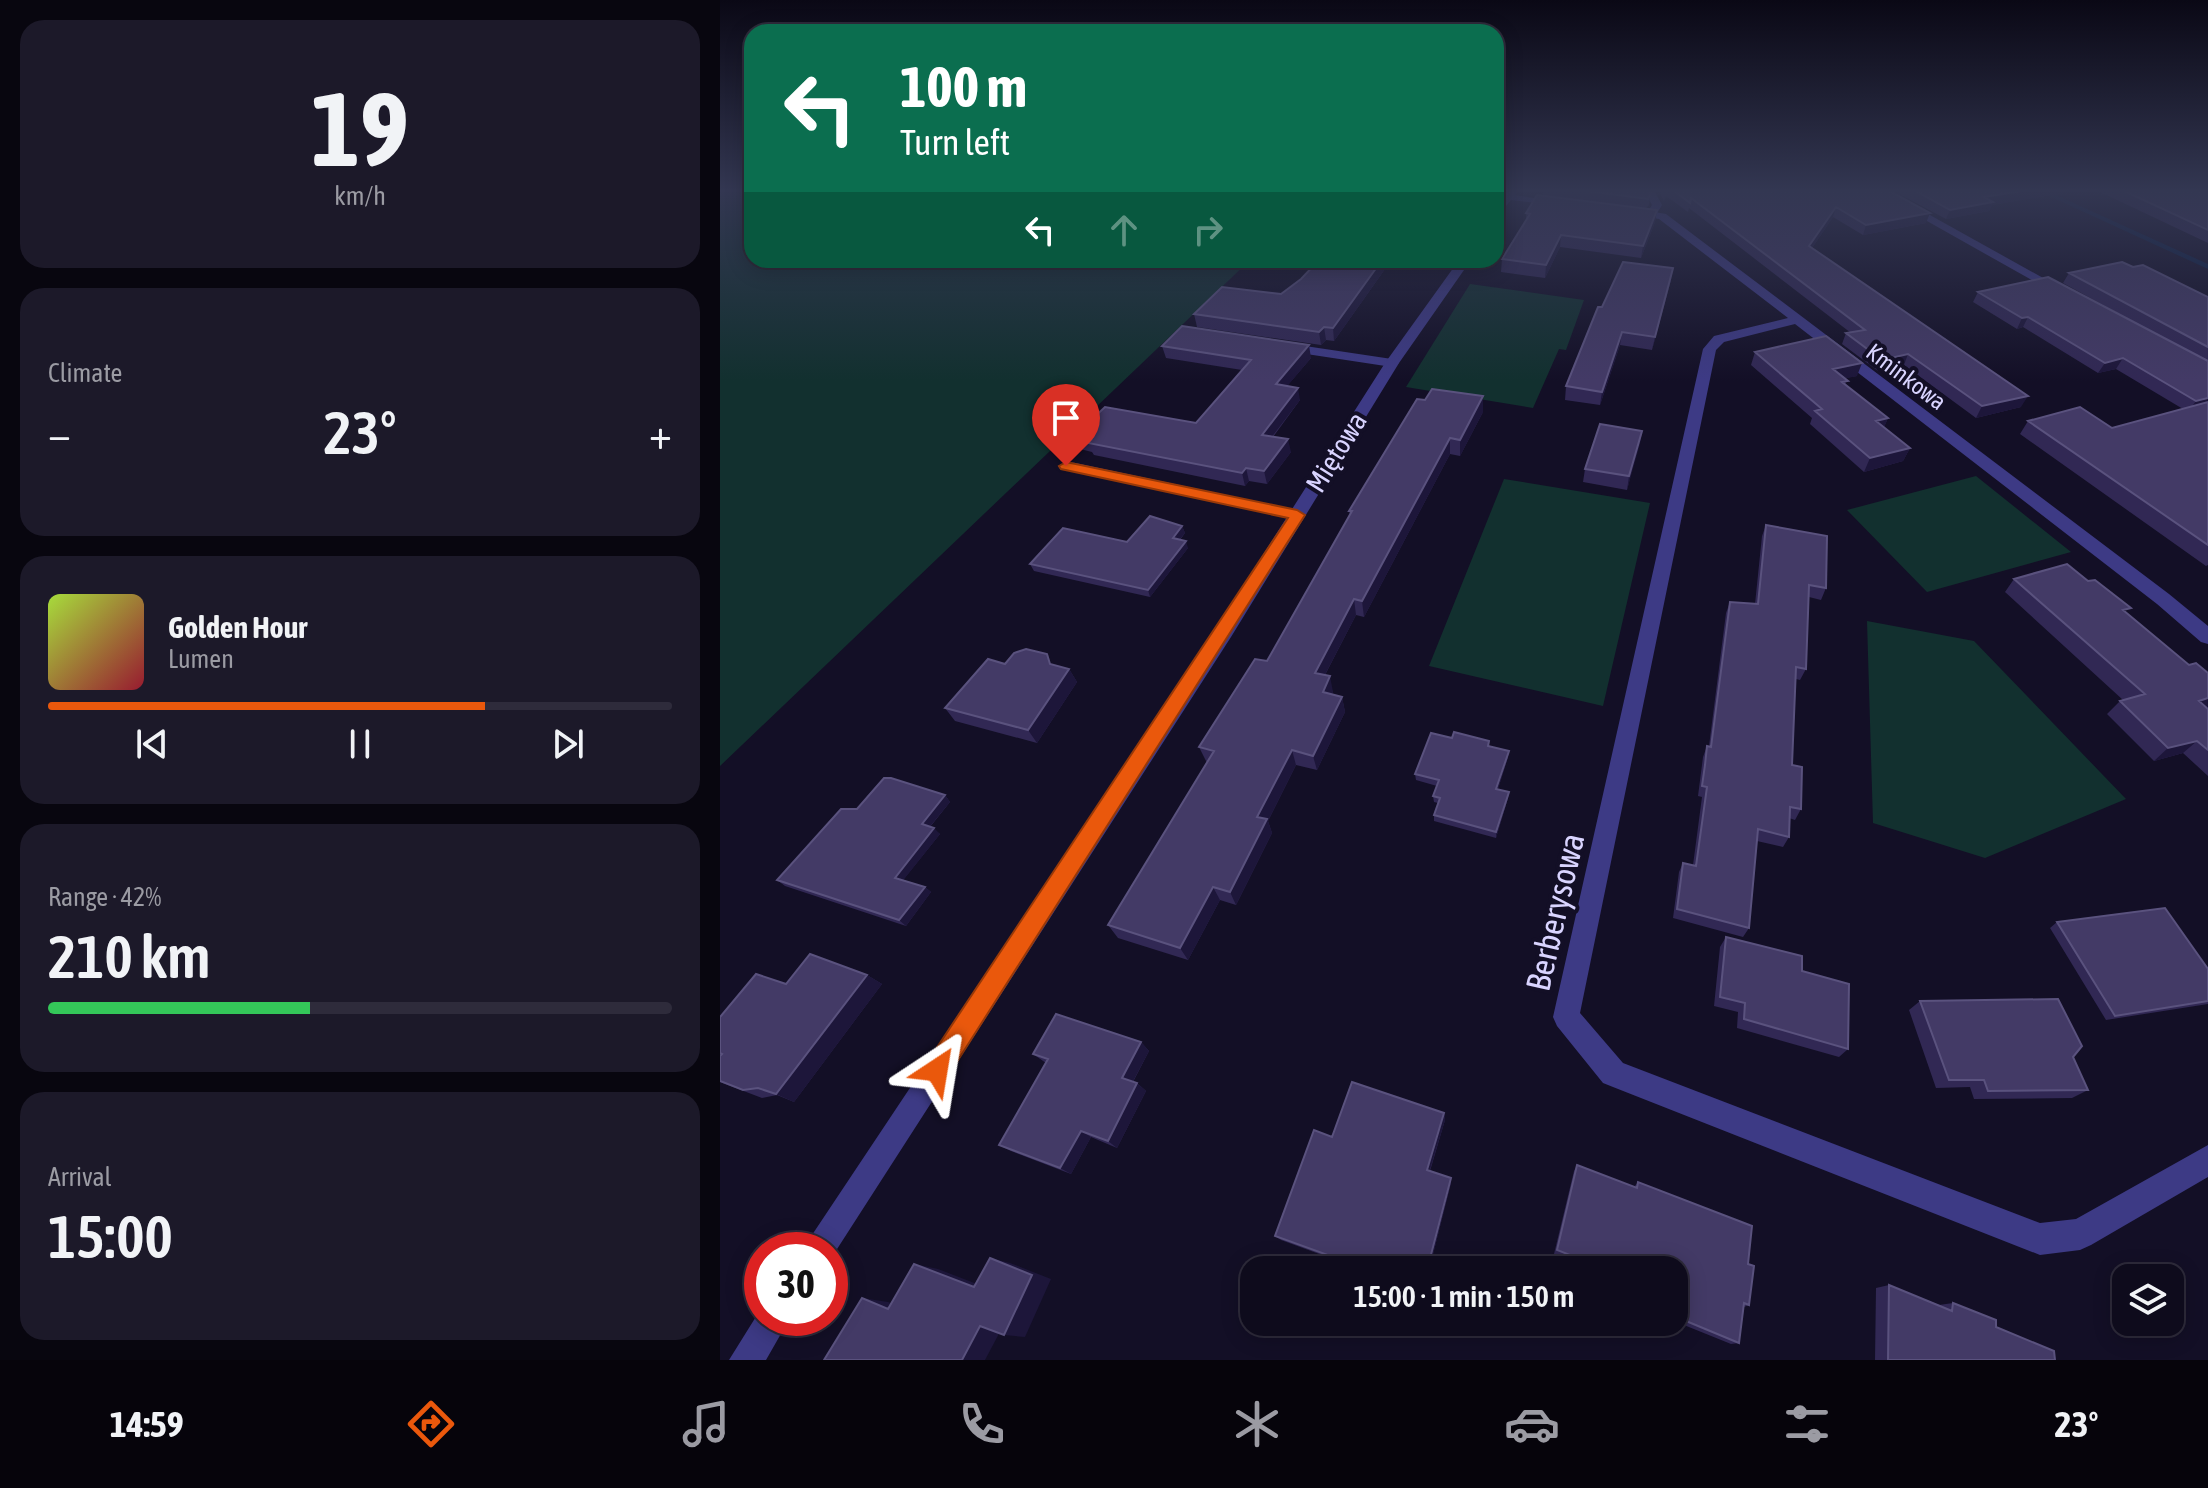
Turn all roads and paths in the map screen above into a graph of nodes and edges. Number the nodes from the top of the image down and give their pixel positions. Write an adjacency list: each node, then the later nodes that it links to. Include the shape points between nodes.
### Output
1 (1710, 253): 5 (street, Kminkowa)
2 (1993, 253): 4 (street)
3 (1459, 268): 7 (street, Miętowa)
4 (2082, 302)
5 (1796, 320): 10 (street, Kminkowa); 11 (street, Berberysowa, via 1719,339 1710,349 1566,1017 1613,1073 2040,1239 2080,1234)
6 (1269, 345): 7 (street)
7 (1392, 363): 9 (street, Miętowa)
8 (1066, 466): 9 (street)
9 (1297, 515): 12 (street, Miętowa)
10 (2208, 637)
11 (2208, 1160)
12 (830, 1232)
13 (762, 1336): 14 (street)
14 (746, 1360)

